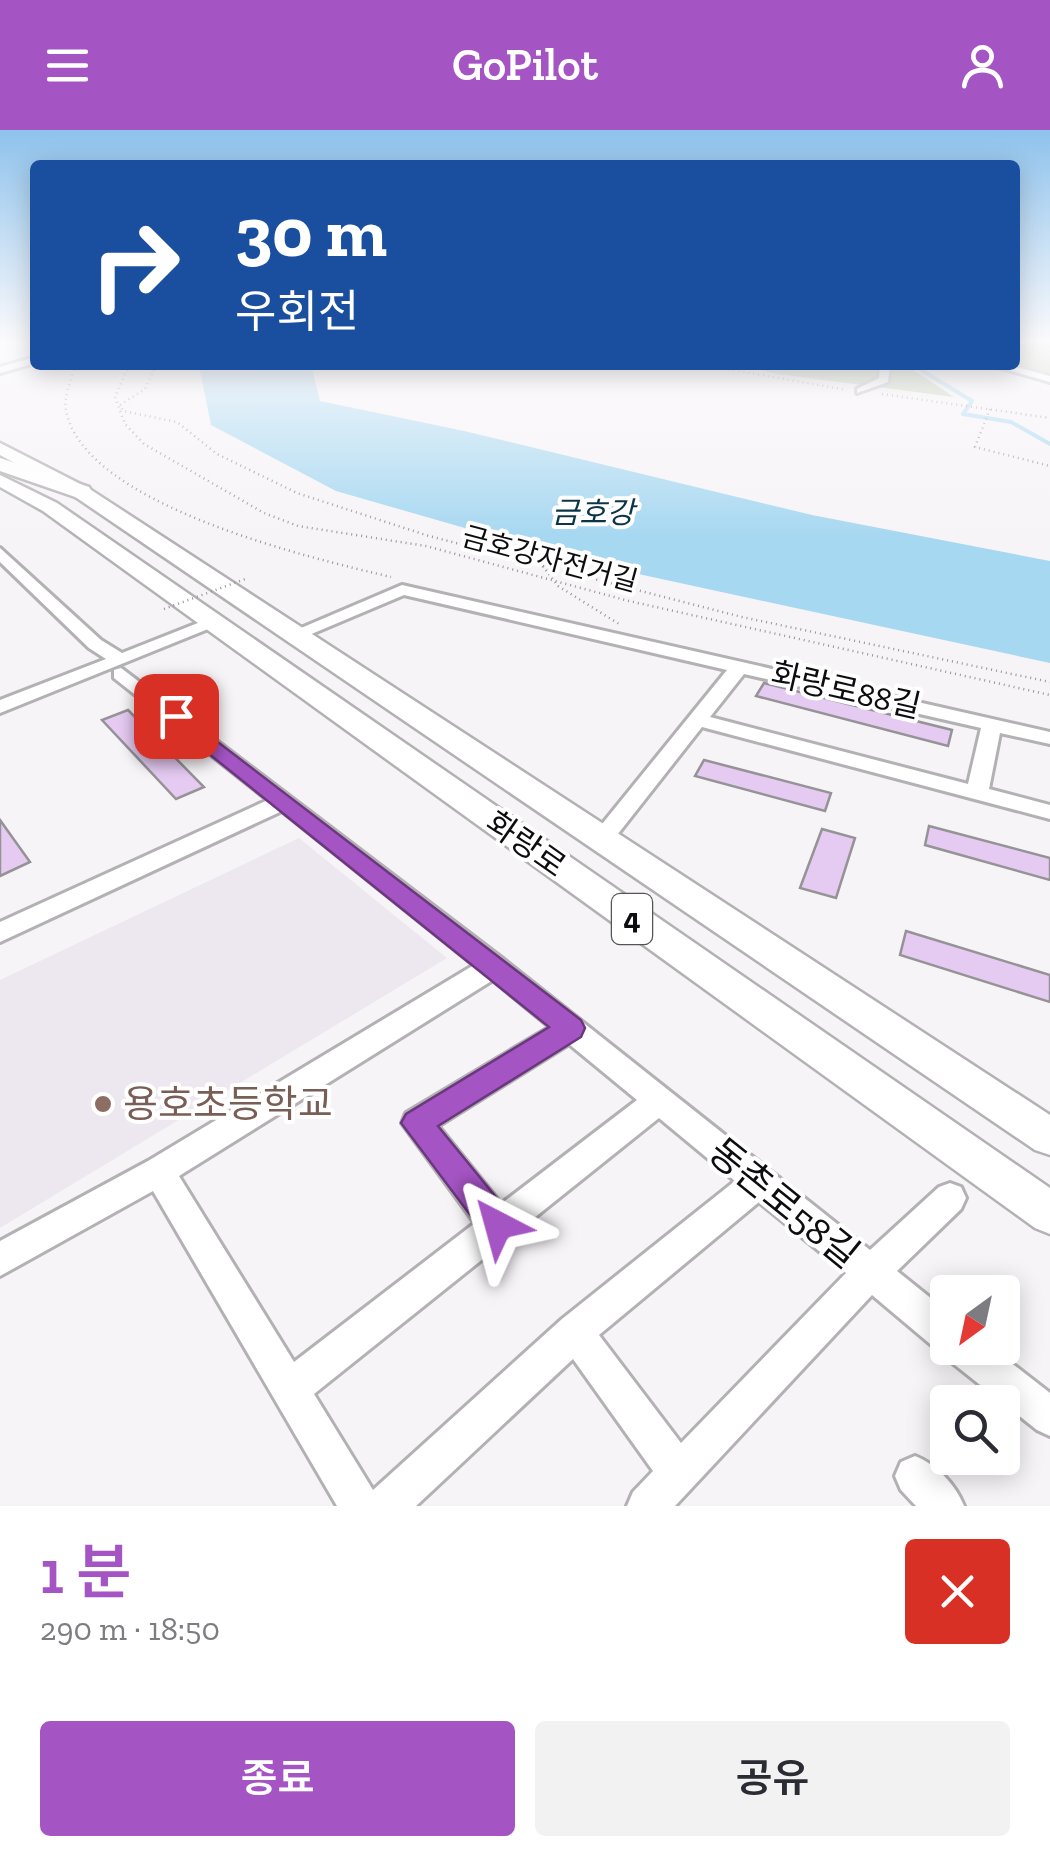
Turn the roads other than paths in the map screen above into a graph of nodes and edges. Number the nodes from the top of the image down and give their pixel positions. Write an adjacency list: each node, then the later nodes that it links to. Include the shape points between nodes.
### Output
1 (2, 465): 2 (highway); 5 (main road, 화랑로, via 81,492)
2 (50, 506): 4 (main road, 화랑로 / 4)
3 (0, 552): 7 (street, 동촌로58길)
4 (214, 624): 7 (street); 24 (main road, 화랑로 / 4)
5 (296, 634): 6 (street, via 402,590); 15 (main road, 화랑로)
6 (740, 666): 9 (street, 화랑로88길); 10 (street, 화랑로88길)
7 (121, 667): 8 (street); 13 (street, 동촌로58길)
8 (0, 707)
9 (697, 720): 12 (street); 15 (street, 화랑로88길)
10 (992, 724): 11 (street, 화랑로88길); 12 (street)
11 (1050, 738)
12 (978, 793): 14 (street)
13 (286, 800): 16 (street); 17 (street, 동촌로58길)
14 (1050, 812)
15 (602, 840): 20 (main road, 화랑로)
16 (0, 933)
17 (494, 966): 18 (street, 동촌로58길); 21 (street)
18 (570, 1028): 19 (street, 동촌로58길); 25 (street, via 417,1123)
19 (658, 1100): 22 (street, 동촌로58길); 25 (street)
20 (1050, 1137)
21 (159, 1171): 26 (street); 31 (street)
22 (759, 1182): 27 (street, 동촌로58길); 29 (street)
23 (950, 1198): 27 (street)
24 (1050, 1214)
25 (498, 1225): 31 (street)
26 (0, 1259)
27 (870, 1273): 28 (street); 33 (street, 동촌로58길)
28 (930, 1321)
29 (575, 1332): 33 (street); 36 (street)
30 (985, 1365): 32 (street)
31 (290, 1388): 35 (street)
32 (1050, 1417)
33 (679, 1473): 37 (street, 동촌로58길)
34 (915, 1476): 38 (street)
35 (360, 1506)
36 (386, 1506)
37 (647, 1506)
38 (944, 1506)

